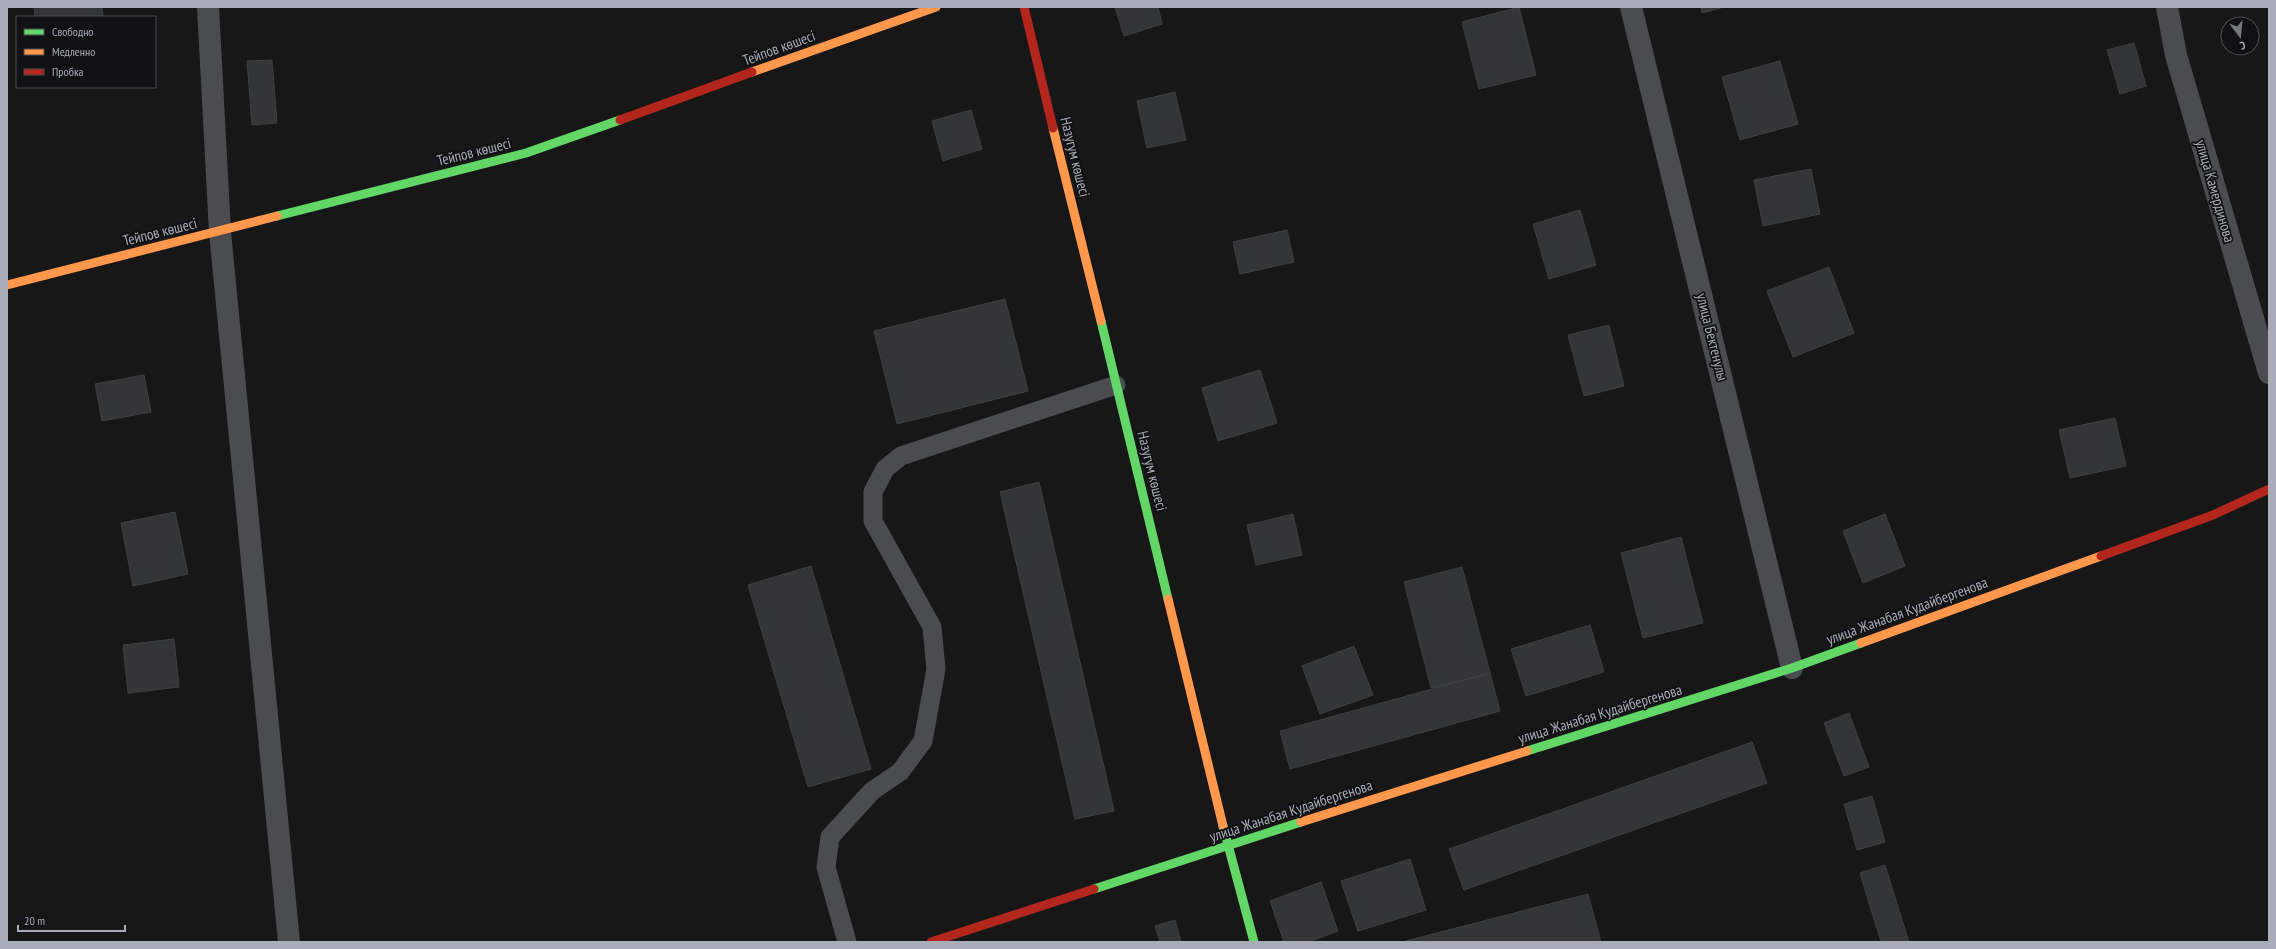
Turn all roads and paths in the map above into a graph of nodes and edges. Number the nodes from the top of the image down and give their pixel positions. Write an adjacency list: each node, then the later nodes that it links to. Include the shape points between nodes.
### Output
1 (208, 7): 6 (street)
2 (936, 7): 6 (street, Тейпов көшесі, via 526,153)
3 (1024, 7): 9 (street, Назугум көшесі)
4 (1631, 7): 11 (street, улица Бектенулы)
5 (2167, 7): 8 (street, улица Камердинова, via 2176,55)
6 (220, 232): 7 (street, Тейпов көшесі); 13 (street)
7 (7, 285)
8 (2269, 373)
9 (1116, 385): 12 (street, Назугум көшесі); 14 (lane, via 901,456 885,469 874,492 873,521 932,627 936,669 923,741 900,772 872,791 830,837 826,867)
10 (2269, 489): 11 (street, улица Жанабая Кудайбергенова, via 2213,515)
11 (1792, 668): 12 (street, улица Жанабая Кудайбергенова)
12 (1228, 845): 15 (street, улица Жанабая Кудайбергенова); 16 (street, Назугум көшесі)
13 (289, 942)
14 (847, 942)
15 (931, 942)
16 (1254, 942)

